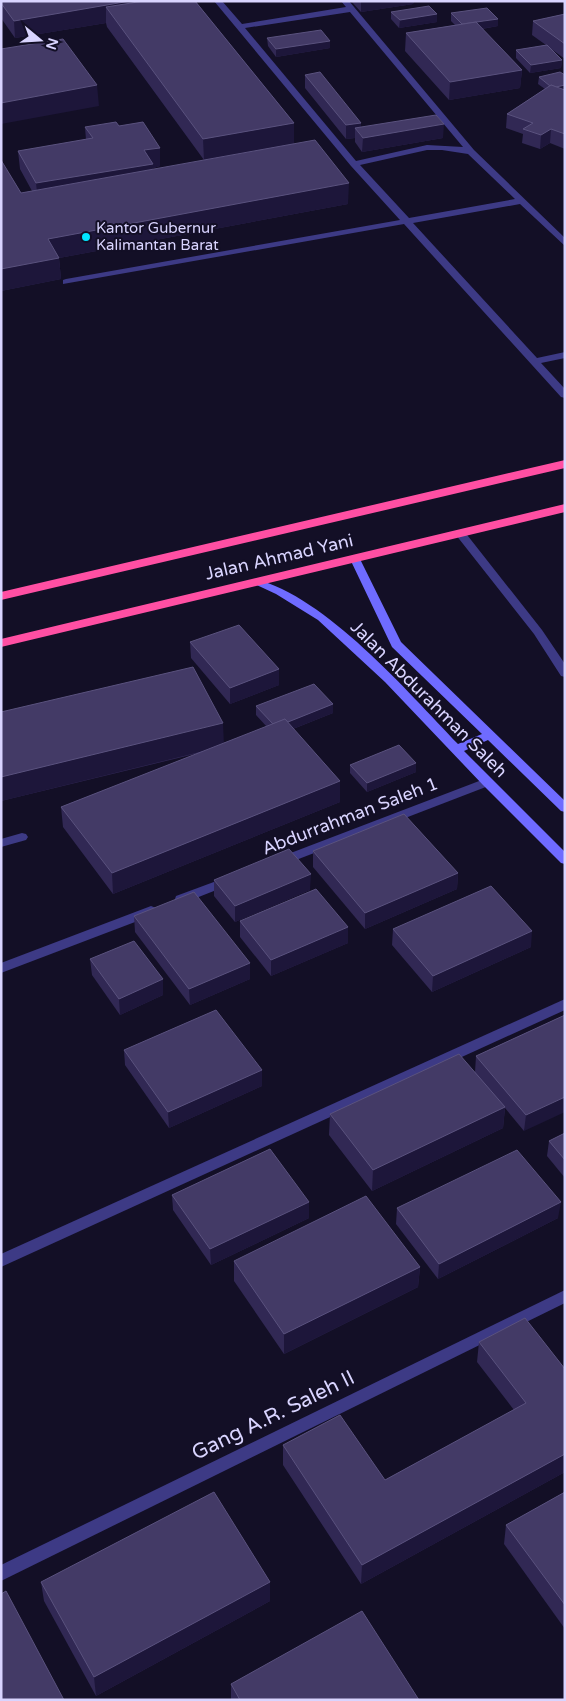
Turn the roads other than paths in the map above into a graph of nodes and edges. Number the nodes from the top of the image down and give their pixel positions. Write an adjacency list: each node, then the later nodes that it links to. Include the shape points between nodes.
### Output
1 (218, 1): 4 (street)
2 (345, 1): 3 (street)
3 (351, 9): 4 (street); 5 (street)
4 (239, 27): 6 (street)
5 (471, 152): 6 (street, via 461,148 429,147); 7 (street)
6 (354, 164): 8 (street)
7 (521, 201): 8 (street); 9 (street)
8 (406, 222): 10 (street); 12 (street)
9 (565, 243)
10 (66, 282)
11 (565, 355): 12 (street)
12 (534, 362): 13 (street)
13 (565, 395)
14 (565, 464): 19 (highway, Jalan Ahmad Yani)
15 (565, 508): 16 (highway, Jalan Ahmad Yani)
16 (460, 533): 17 (highway, Jalan Ahmad Yani); 21 (street, via 538,632)
17 (355, 558): 18 (highway, Jalan Ahmad Yani); 22 (street, Jalan Abdurahman Saleh, via 396,644)
18 (255, 582): 20 (highway, Jalan Ahmad Yani); 23 (street, Jalan Abdurahman Saleh, via 280,592 322,618 389,679)
19 (1, 596)
20 (1, 643)
21 (565, 673)
22 (490, 736): 23 (street); 25 (street, Jalan Abdurahman Saleh)
23 (457, 749): 24 (street, Jalan Abdurahman Saleh)
24 (487, 782): 28 (street, Jalan Abdurahman Saleh); 29 (street, Abdurrahman Saleh 1)
25 (565, 808)
26 (22, 837): 27 (street)
27 (1, 843)
28 (565, 860)
29 (267, 866)
30 (239, 877): 31 (street)
31 (1, 968)
32 (565, 1004): 33 (street)
33 (1, 1261)
34 (565, 1296): 35 (street, Gang A.R. Saleh II)
35 (1, 1573)

